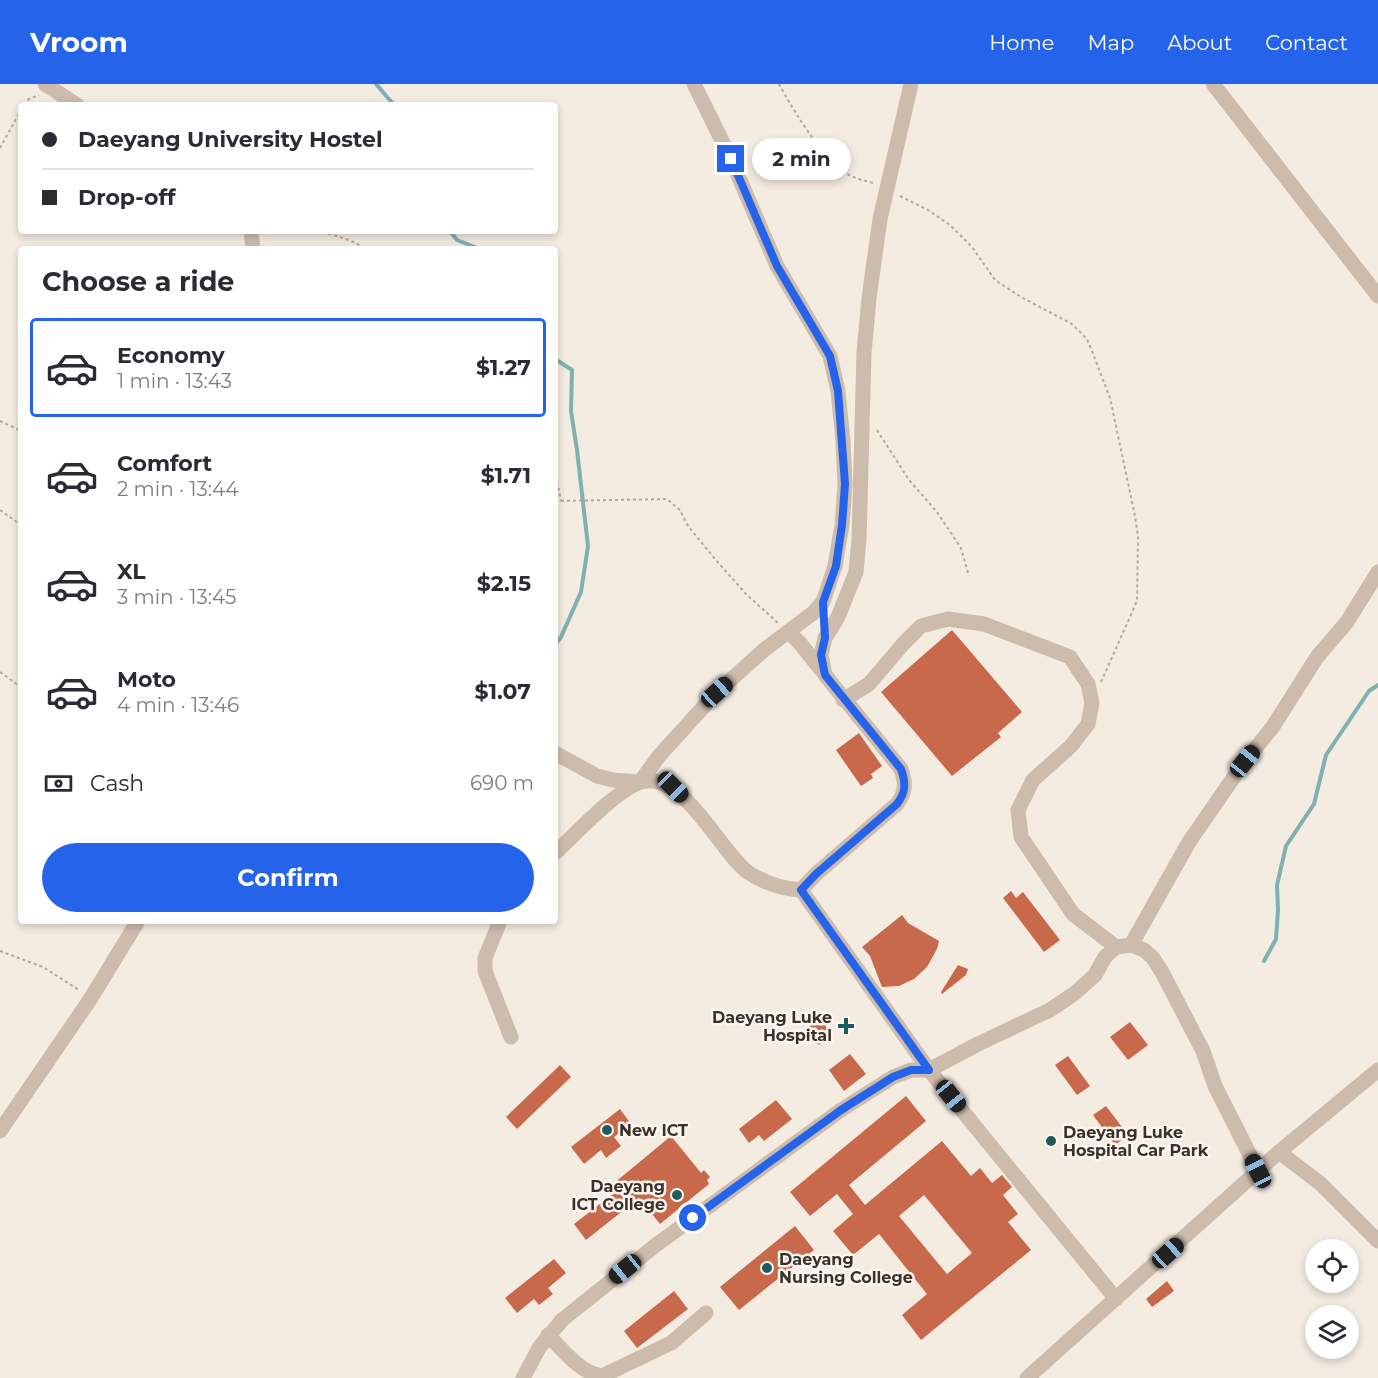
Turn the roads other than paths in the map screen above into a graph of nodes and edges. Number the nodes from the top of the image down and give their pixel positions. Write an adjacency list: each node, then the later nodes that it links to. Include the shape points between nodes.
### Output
1 (45, 84): 5 (street)
2 (694, 84): 7 (street, via 777,266)
3 (911, 84): 8 (street, via 887,189 869,298)
4 (1213, 84): 6 (street)
5 (72, 102)
6 (1378, 296)
7 (830, 356): 8 (street); 10 (street, via 838,391 845,484 836,566)
8 (862, 412): 12 (street, via 856,572)
9 (1378, 572): 21 (street, via 1347,622 1317,657 1272,728 1189,842)
10 (823, 602): 11 (street); 12 (street)
11 (788, 632): 13 (street); 16 (street, via 717,692)
12 (825, 638): 13 (street, via 821,655)
13 (825, 675): 14 (street)
14 (843, 700): 18 (street, via 901,769 904,794); 21 (street, via 869,684 921,626 948,619 984,624 1070,657 1088,684 1092,703 1088,724 1071,746 1033,780 1018,810 1021,837 1073,914)
15 (558, 755): 16 (street, via 597,776)
16 (640, 782): 17 (street, via 620,794); 18 (street, via 658,781 673,787 748,872 786,889)
17 (558, 850)
18 (801, 890): 23 (street)
19 (136, 924): 25 (street)
20 (499, 924): 22 (street, via 485,958 485,970)
21 (1123, 946): 23 (street, via 1105,957 1095,975 1075,993 1050,1010); 27 (street, via 1144,950 1163,974)
22 (510, 1037)
23 (929, 1070): 29 (street); 31 (street, via 911,1070 893,1077 841,1110 656,1245)
24 (1378, 1070): 26 (street)
25 (0, 1131)
26 (1279, 1152): 27 (street); 28 (street, via 1321,1184)
27 (1258, 1171): 29 (street)
28 (1378, 1241)
29 (1116, 1299): 33 (street)
30 (706, 1313): 31 (street, via 671,1343 603,1376 582,1368)
31 (548, 1335): 32 (street)
32 (523, 1378)
33 (1027, 1378)

